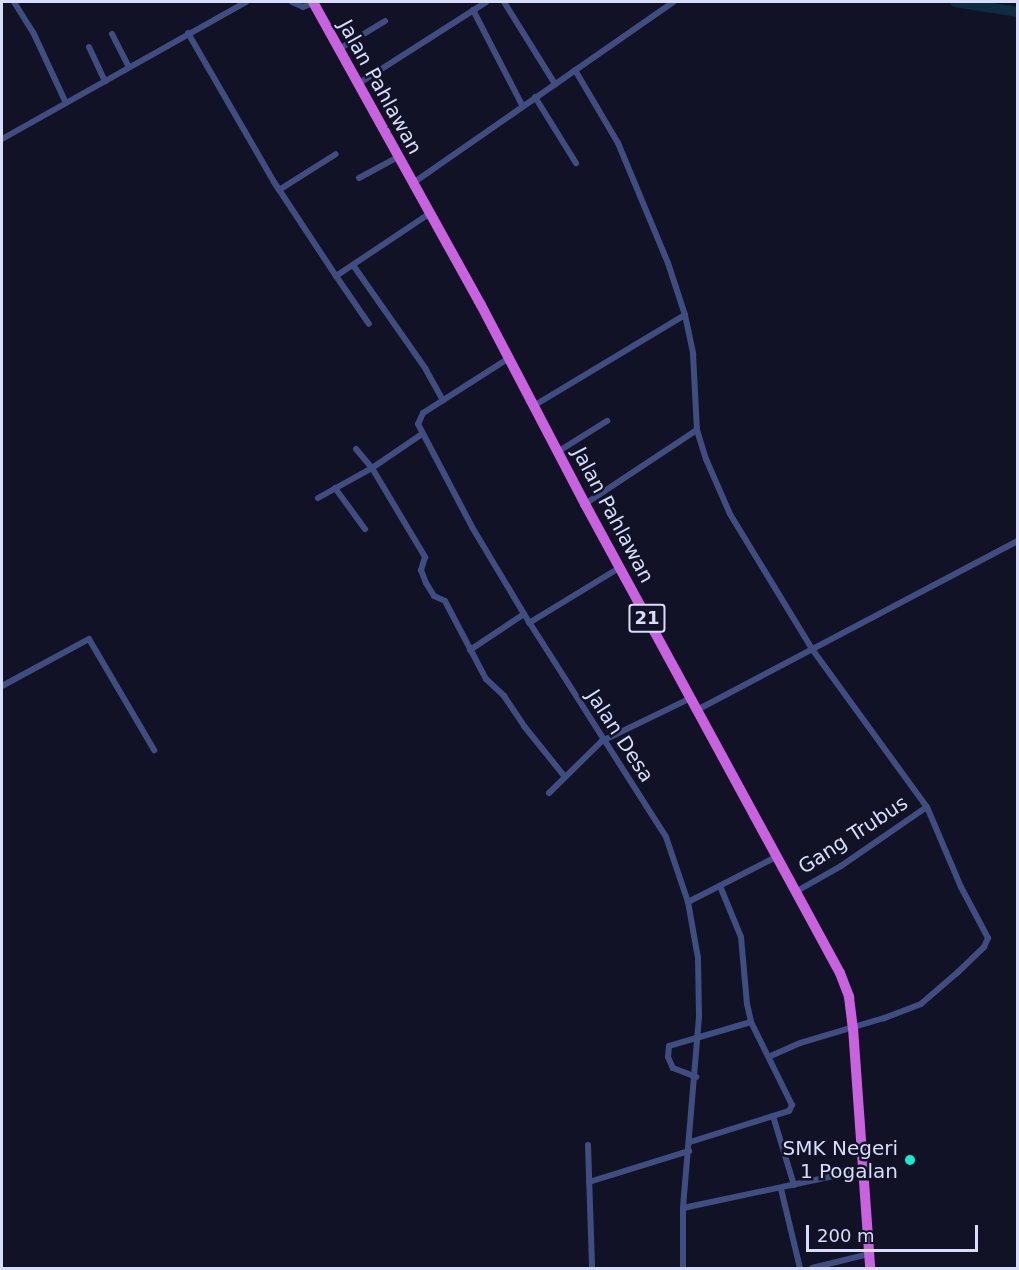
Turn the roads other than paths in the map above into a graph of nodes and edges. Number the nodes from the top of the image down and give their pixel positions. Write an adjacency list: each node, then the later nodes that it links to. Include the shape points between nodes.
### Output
1 (14, 2): 20 (street, via 33,32)
2 (246, 2): 10 (street)
3 (292, 2): 4 (street, via 303,7)
4 (313, 2): 13 (highway, Jalan Pahlawan / 21)
5 (486, 2): 8 (street)
6 (504, 2): 18 (street)
7 (674, 2): 15 (street)
8 (472, 10): 17 (street); 21 (street)
9 (385, 21): 13 (street)
10 (188, 33): 14 (street); 28 (street)
11 (112, 34): 14 (street)
12 (89, 47): 16 (street)
13 (339, 49): 17 (highway, Jalan Pahlawan / 21)
14 (129, 67): 16 (street)
15 (575, 70): 18 (street); 32 (street, via 635,179)
16 (105, 81): 20 (street)
17 (358, 84): 24 (highway, Jalan Pahlawan / 21)
18 (555, 84): 19 (street)
19 (535, 97): 21 (street); 25 (street)
20 (66, 103): 22 (street)
21 (522, 105): 27 (street)
22 (2, 140)
23 (336, 154): 28 (street)
24 (398, 157): 26 (street); 27 (highway, Jalan Pahlawan / 21)
25 (576, 163)
26 (359, 178)
27 (412, 183): 29 (highway, Jalan Pahlawan / 21)
28 (279, 190): 31 (street)
29 (429, 214): 30 (street); 34 (highway, Jalan Pahlawan / 21)
30 (353, 265): 31 (street); 35 (street)
31 (336, 276): 33 (street)
32 (685, 315): 36 (street); 38 (street, via 693,354)
33 (369, 324)
34 (509, 358): 35 (street); 36 (highway, Jalan Pahlawan / 21)
35 (443, 400): 39 (street, via 418,418)
36 (534, 405): 41 (highway, Jalan Pahlawan / 21)
37 (607, 421): 41 (street)
38 (698, 430): 45 (street); 51 (street, via 730,514)
39 (422, 434): 42 (street); 49 (street, Jalan Desa)
40 (356, 449): 42 (street)
41 (559, 451): 45 (highway, Jalan Pahlawan / 21)
42 (372, 468): 43 (street); 52 (street, via 425,557 421,571 426,583 434,596 445,601)
43 (335, 488): 44 (street); 46 (street)
44 (318, 498)
45 (585, 504): 48 (highway, Jalan Pahlawan / 21)
46 (365, 529)
47 (1017, 541): 51 (street)
48 (620, 568): 50 (street); 54 (highway, Jalan Pahlawan / 21)
49 (524, 614): 50 (street, Jalan Desa); 52 (street)
50 (530, 623): 56 (street, Jalan Desa)
51 (812, 649): 55 (street); 60 (street)
52 (470, 650): 58 (street, via 488,682 504,696)
53 (2, 686): 57 (street, via 89,639)
54 (691, 698): 55 (highway, Jalan Pahlawan / 21); 56 (street)
55 (697, 710): 61 (highway, Jalan Pahlawan / 21)
56 (602, 741): 58 (street); 64 (street, Jalan Desa, via 666,837)
57 (154, 750)
58 (565, 777): 59 (street)
59 (549, 793)
60 (927, 807): 63 (street, Gang Trubus); 66 (street, via 961,887 987,935 987,943 921,1004)
61 (778, 856): 62 (street); 63 (highway, Jalan Pahlawan / 21)
62 (720, 886): 64 (street); 65 (street, via 741,937)
63 (797, 891): 66 (highway, Jalan Pahlawan / 21, via 840,973 849,997)
64 (688, 902): 67 (street, Jalan Desa, via 700,984)
65 (751, 1022): 67 (street); 68 (street)
66 (853, 1028): 68 (street, via 800,1043); 74 (highway, Jalan Pahlawan / 21)
67 (699, 1037): 69 (street, Jalan Desa); 69 (street, via 670,1045 668,1053 673,1068)
68 (769, 1057): 70 (street, via 792,1105 789,1111)
69 (696, 1077): 71 (street, Jalan Desa)
70 (773, 1116): 71 (street); 76 (street)
71 (690, 1142): 73 (street, Jalan Desa)
72 (588, 1145): 75 (street)
73 (689, 1151): 75 (street); 78 (street, Jalan Desa)
74 (862, 1170): 76 (street); 79 (highway, Jalan Pahlawan / 21)
75 (589, 1182): 80 (street)
76 (794, 1185): 77 (street)
77 (781, 1189): 78 (street); 82 (street)
78 (683, 1209): 81 (street, Jalan Desa)
79 (868, 1254): 83 (street); 84 (highway, Jalan Pahlawan / 21)
80 (592, 1269)
81 (683, 1269)
82 (800, 1269)
83 (812, 1269)
84 (870, 1269)

